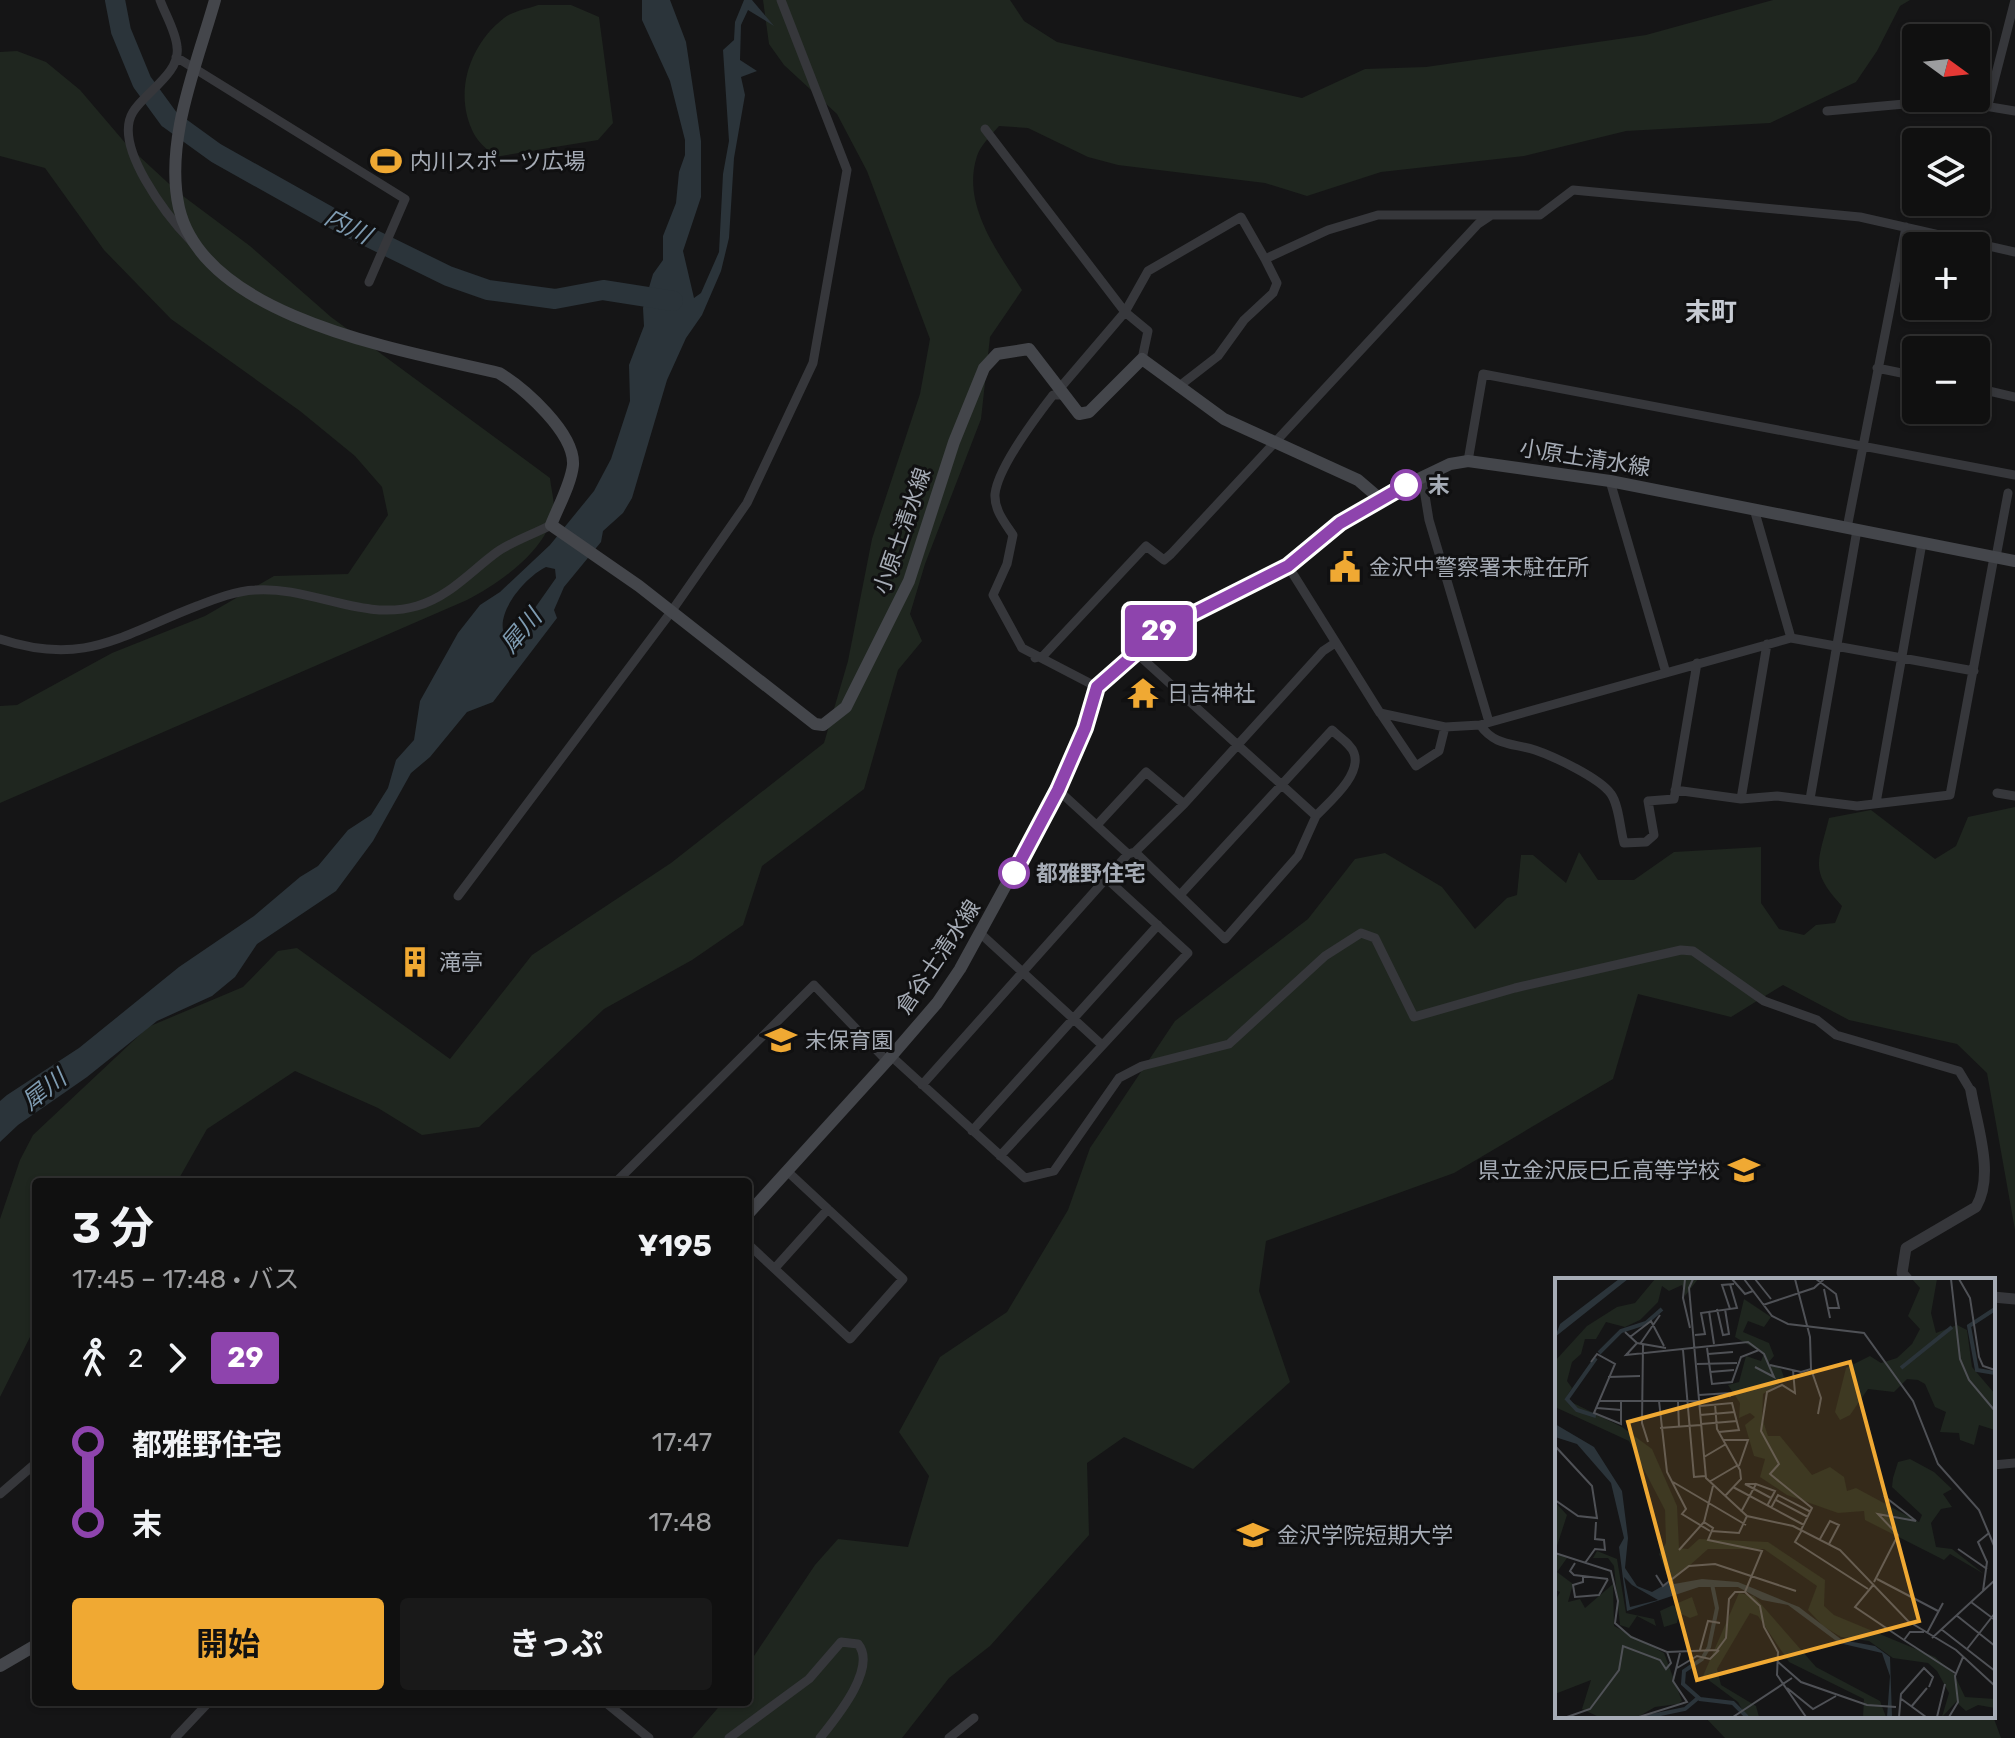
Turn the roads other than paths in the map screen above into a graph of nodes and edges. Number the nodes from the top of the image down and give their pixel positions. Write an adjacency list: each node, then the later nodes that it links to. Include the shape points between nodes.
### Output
1 (160, 0): 5 (street, via 178,47)
2 (781, 0): 41 (street, via 847,170 839,233 819,338 801,389 747,503)
3 (2015, 0): 6 (street)
4 (213, 6): 14 (main road, via 177,142 179,209)
5 (176, 57): 14 (street, via 131,114 127,139 139,171); 17 (street, via 405,199)
6 (1990, 97)
7 (1902, 104): 9 (street)
8 (1990, 105): 10 (street)
9 (1827, 111)
10 (2015, 111)
11 (985, 129): 18 (street)
12 (1490, 216): 13 (street, via 1540,215 1573,190 1860,217); 16 (street, via 1378,215 1328,230); 26 (street)
13 (1906, 227): 15 (street); 20 (street)
14 (194, 243): 35 (main road, via 250,294 314,323 499,373 526,389 571,449 573,465)
15 (2015, 252)
16 (1265, 259): 18 (street, via 1241,217 1148,271); 22 (street, via 1277,283 1273,293 1244,320 1218,356)
17 (369, 282)
18 (1125, 312): 19 (street, via 1148,331); 23 (street)
19 (1142, 359): 22 (main road); 23 (main road, 小原土清水線, via 1089,412 1079,414)
20 (1877, 368): 21 (street); 27 (street)
21 (1902, 373)
22 (1178, 387): 26 (main road, via 1224,419)
23 (1063, 391): 41 (main road, 小原土清水線, via 1029,349 997,354 984,368 909,581 846,707 823,725 808,721); 48 (street, via 1053,395 1024,433 995,493 998,511 1013,535 993,595 1022,648)
24 (1990, 391): 25 (street)
25 (2015, 397)
26 (1277, 443): 33 (main road, via 1358,480); 48 (street, via 1171,554 1164,560 1146,546 1043,656)
27 (1864, 446): 28 (street, via 1483,374); 29 (street); 36 (street)
28 (1468, 461): 30 (main road, 小原土清水線); 31 (main road, 小原土清水線)
29 (2015, 475)
30 (1422, 477): 33 (main road, 小原土清水線); 55 (street)
31 (1610, 481): 34 (main road, 小原土清水線); 52 (street)
32 (2008, 493): 38 (street)
33 (1379, 498): 40 (main road, 倉谷土清水線)
34 (1754, 509): 36 (main road, 小原土清水線); 42 (street)
35 (554, 527): 41 (main road, 小原土清水線); 43 (street, via 500,550 439,598 415,607 359,608 256,590 220,597 87,650 27,648)
36 (1852, 529): 37 (main road, 小原土清水線); 46 (street)
37 (1922, 543): 38 (main road, 小原土清水線); 49 (street)
38 (1995, 557): 39 (main road, 小原土清水線); 51 (street)
39 (2015, 561)
40 (1288, 566): 44 (street); 47 (main road, 倉谷土清水線, via 1163,629)
41 (671, 612): 72 (street)
42 (1791, 638): 45 (street); 46 (street)
43 (0, 639)
44 (1335, 643): 54 (street); 57 (street)
45 (1767, 644): 50 (street); 63 (street)
46 (1835, 649): 49 (street); 64 (street)
47 (1134, 651): 53 (main road, 倉谷土清水線); 57 (street)
48 (1035, 658): 53 (street)
49 (1902, 660): 51 (street); 65 (street)
50 (1697, 663): 52 (street); 60 (street)
51 (1974, 671): 65 (street, via 1950,795)
52 (1666, 673): 55 (street)
53 (1097, 687): 59 (main road, 倉谷土清水線)
54 (1380, 713): 56 (street); 56 (street, via 1416,766 1439,751)
55 (1484, 724): 56 (street); 60 (street, via 1489,737 1500,744 1535,750 1587,775 1612,794 1624,843 1646,842 1654,835 1648,801 1674,799)
56 (1445, 727)
57 (1239, 745): 58 (street); 66 (street)
58 (1282, 785): 67 (street); 67 (street, via 1332,730 1354,750 1356,764); 71 (street)
59 (1058, 790): 68 (street); 74 (main road, 倉谷土清水線)
60 (1675, 790): 63 (street)
61 (1997, 793): 62 (street)
62 (2015, 796)
63 (1741, 799): 64 (street)
64 (1810, 799): 65 (street, via 1857,806)
65 (1876, 803)
66 (1184, 804): 68 (street, via 1146,772); 69 (street)
67 (1316, 816): 71 (street, via 1298,856 1225,939)
68 (1097, 825): 69 (street)
69 (1132, 853): 70 (street); 71 (street)
70 (1107, 879): 73 (street); 75 (street)
71 (1180, 895)
72 (458, 896)
73 (1158, 925): 76 (street); 77 (street, via 1188,953)
74 (981, 934): 75 (street); 78 (main road, 倉谷土清水線, via 937,1003)
75 (1023, 973): 76 (street); 79 (street)
76 (1073, 1019): 77 (street); 81 (street)
77 (1102, 1045): 82 (street)
78 (889, 1059): 79 (street); 83 (main road, 倉谷土清水線); 84 (street, via 814,985)
79 (922, 1085): 81 (street)
80 (1971, 1091): 82 (street, via 1959,1071 1836,1035 1817,1020 1764,1001 1693,951 1515,988 1414,1017 1375,938 1361,933 1325,956 1229,1044 1142,1066 1119,1078 1054,1171 1025,1178); 89 (street, via 1986,1183 1982,1198 1976,1207 1906,1248 1902,1273)
81 (972, 1131): 82 (street)
82 (1000, 1156)
83 (787, 1171): 85 (street); 86 (main road, 倉谷土清水線)
84 (620, 1178)
85 (828, 1209): 88 (street); 88 (street, via 903,1279 861,1327 850,1339)
86 (752, 1210)
87 (752, 1248): 88 (street)
88 (775, 1268)
89 (1906, 1278)
90 (1995, 1297): 91 (street)
91 (2015, 1299)
92 (2015, 1463): 93 (street)
93 (1995, 1465)
94 (32, 1466): 95 (street)
95 (0, 1494)
96 (32, 1647): 97 (main road)
97 (0, 1666)
98 (205, 1706): 101 (street)
99 (610, 1706): 102 (street)
100 (974, 1718): 105 (street)
101 (175, 1738)
102 (649, 1738)
103 (729, 1738): 104 (street, via 809,1679 833,1647 841,1642 858,1644 865,1659 862,1671)
104 (820, 1738)
105 (949, 1738)

